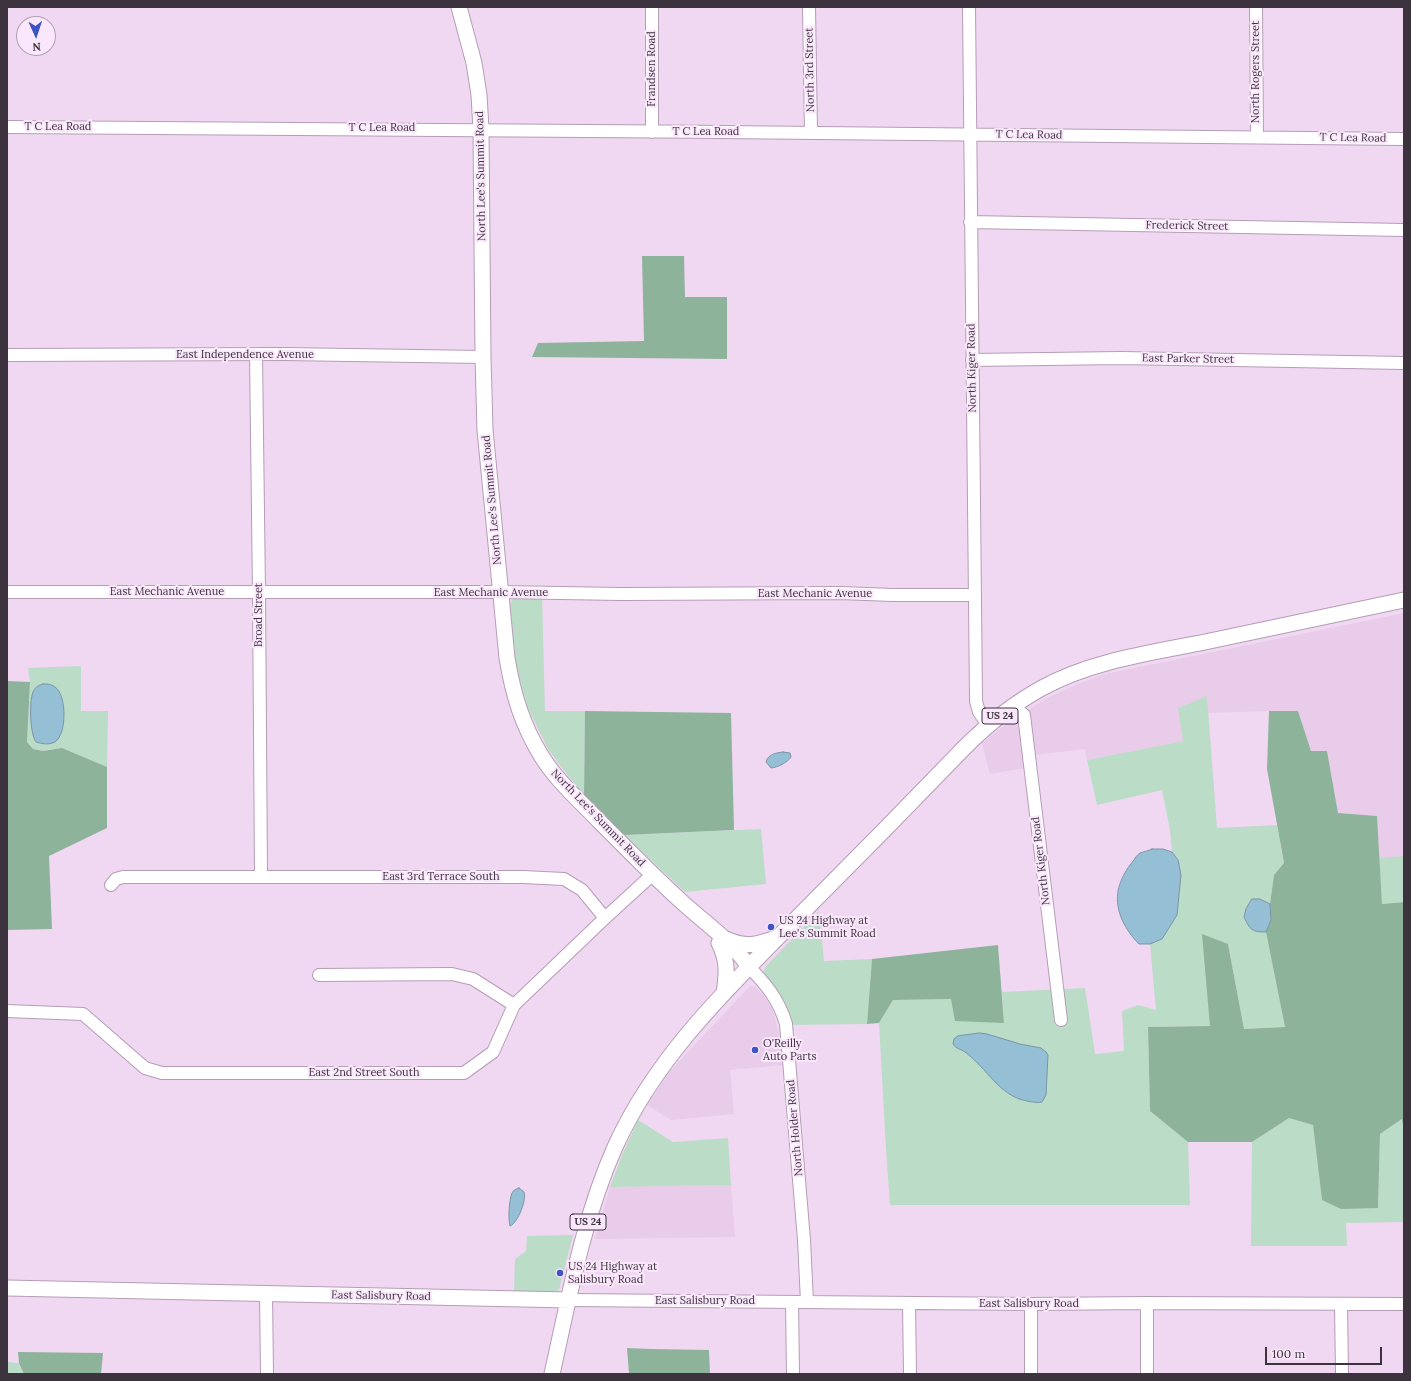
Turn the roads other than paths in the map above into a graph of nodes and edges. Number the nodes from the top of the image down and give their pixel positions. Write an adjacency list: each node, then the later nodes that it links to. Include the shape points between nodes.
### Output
1 (458, 7): 7 (main road, North Lee's Summit Road, via 474,63)
2 (652, 7): 8 (street, Frandsen Road)
3 (809, 7): 9 (street, North 3rd Street)
4 (969, 7): 10 (street, North Kiger Road)
5 (1256, 7): 11 (street, North Rogers Street)
6 (7, 127): 7 (street, T C Lea Road)
7 (481, 129): 8 (street, T C Lea Road); 17 (main road, North Lee's Summit Road)
8 (652, 132): 9 (street, T C Lea Road)
9 (811, 133): 10 (street, T C Lea Road)
10 (970, 134): 11 (street, T C Lea Road); 13 (street, North Kiger Road)
11 (1257, 137): 12 (street, T C Lea Road)
12 (1404, 139)
13 (970, 222): 14 (street, Frederick Street); 18 (street, North Kiger Road)
14 (1404, 230)
15 (256, 354): 16 (street, East Independence Avenue); 17 (street, East Independence Avenue); 21 (street, Broad Street)
16 (7, 355)
17 (483, 357): 22 (main road, North Lee's Summit Road, via 485,430)
18 (972, 360): 19 (street, East Parker Street, via 1121,358); 23 (street, North Kiger Road)
19 (1404, 363)
20 (7, 592): 21 (street, East Mechanic Avenue)
21 (259, 592): 22 (street, East Mechanic Avenue); 28 (street, Broad Street)
22 (500, 592): 23 (street, East Mechanic Avenue); 27 (main road, North Lee's Summit Road, via 513,690 525,725 538,751 558,778)
23 (974, 595): 26 (street, North Kiger Road, via 976,701 978,712)
24 (1404, 600): 25 (main road, US 24, via 1108,663 1055,682)
25 (1014, 706): 26 (main road, US 24); 38 (street, North Kiger Road, via 1024,715)
26 (988, 725): 31 (main road, US 24)
27 (653, 874): 30 (street, East 2nd Street South); 32 (main road, North Lee's Summit Road, via 703,922 710,935)
28 (261, 876): 29 (street, East 3rd Terrace South, via 123,877); 30 (street, East 3rd Terrace South, via 564,879 582,890)
29 (111, 885)
30 (604, 918): 36 (street, East 2nd Street South)
31 (779, 937): 32 (main road, via 752,945); 33 (main road, US 24)
32 (721, 940): 33 (main road, North Lee's Summit Road, via 738,961); 35 (main road, via 726,963)
33 (749, 967): 35 (main road, US 24); 43 (street, North Holder Road, via 764,981 775,997 783,1012 787,1030)
34 (319, 975): 36 (street, via 452,974 473,979)
35 (724, 993): 41 (main road, US 24, via 675,1049 622,1134 594,1202)
36 (514, 1006): 37 (street, East 2nd Street South, via 493,1052 464,1073 162,1073 145,1068 83,1014)
37 (7, 1011)
38 (1061, 1020)
39 (7, 1288): 40 (main road, East Salisbury Road)
40 (266, 1294): 41 (main road, East Salisbury Road); 49 (street)
41 (569, 1300): 42 (street, East Salisbury Road); 50 (main road, US 24)
42 (792, 1302): 43 (street, East Salisbury Road); 51 (street)
43 (807, 1302): 44 (street, East Salisbury Road)
44 (909, 1303): 46 (street, East Salisbury Road); 52 (street)
45 (1147, 1303): 46 (street, East Salisbury Road); 47 (street, East Salisbury Road); 54 (street)
46 (1031, 1304): 53 (street)
47 (1341, 1304): 48 (street, East Salisbury Road); 55 (street)
48 (1404, 1304)
49 (267, 1374)
50 (552, 1374)
51 (793, 1374)
52 (910, 1374)
53 (1030, 1374)
54 (1147, 1374)
55 (1342, 1374)

